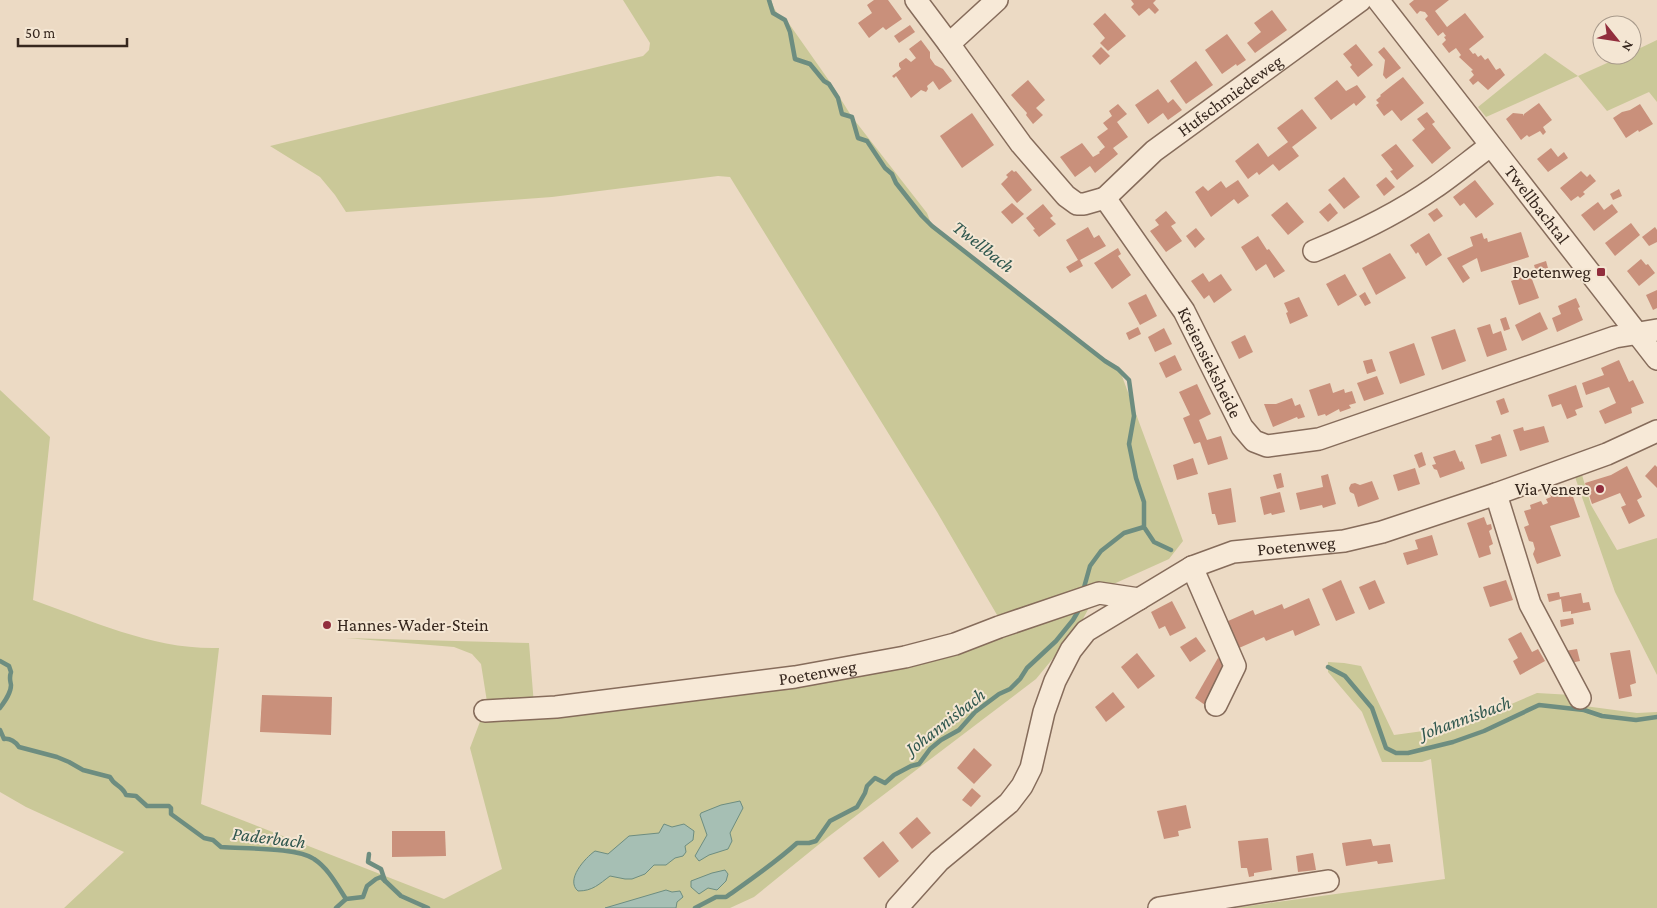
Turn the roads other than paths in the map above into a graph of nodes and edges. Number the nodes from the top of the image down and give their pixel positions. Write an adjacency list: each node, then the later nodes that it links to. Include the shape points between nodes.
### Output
1 (916, 0): 5 (street)
2 (997, 0): 5 (street)
3 (1361, 0): 7 (street, Hufschmiedeweg, via 1154,151)
4 (1378, 0): 6 (street, Twellbachtal)
5 (950, 44): 7 (street, via 1020,144 1066,196 1077,204)
6 (1490, 146): 8 (street, via 1434,188 1352,235); 9 (street, Twellbachtal, via 1596,278)
7 (1105, 198): 9 (street, Kreiensieksheide, via 1184,311 1242,427 1254,441 1267,446 1319,439 1615,337)
8 (1314, 250)
9 (1647, 332): 10 (street, Twellbachtal)
10 (1657, 359)
11 (1657, 431): 12 (street, Poetenweg, via 1607,454)
12 (1496, 494): 13 (street, Poetenweg, via 1382,532 1344,541 1233,552); 15 (street, via 1530,604)
13 (1192, 567): 14 (street, Poetenweg); 16 (street, via 1236,666)
14 (1139, 599): 17 (street, Poetenweg, via 1099,593 955,644 795,677 556,707); 19 (street, Poetenweg, via 1086,631 1071,650 1044,712 1031,768 1009,803 939,861)
15 (1580, 698)
16 (1216, 705)
17 (485, 711)
18 (1328, 881): 20 (street)
19 (897, 908)
20 (1159, 908)

